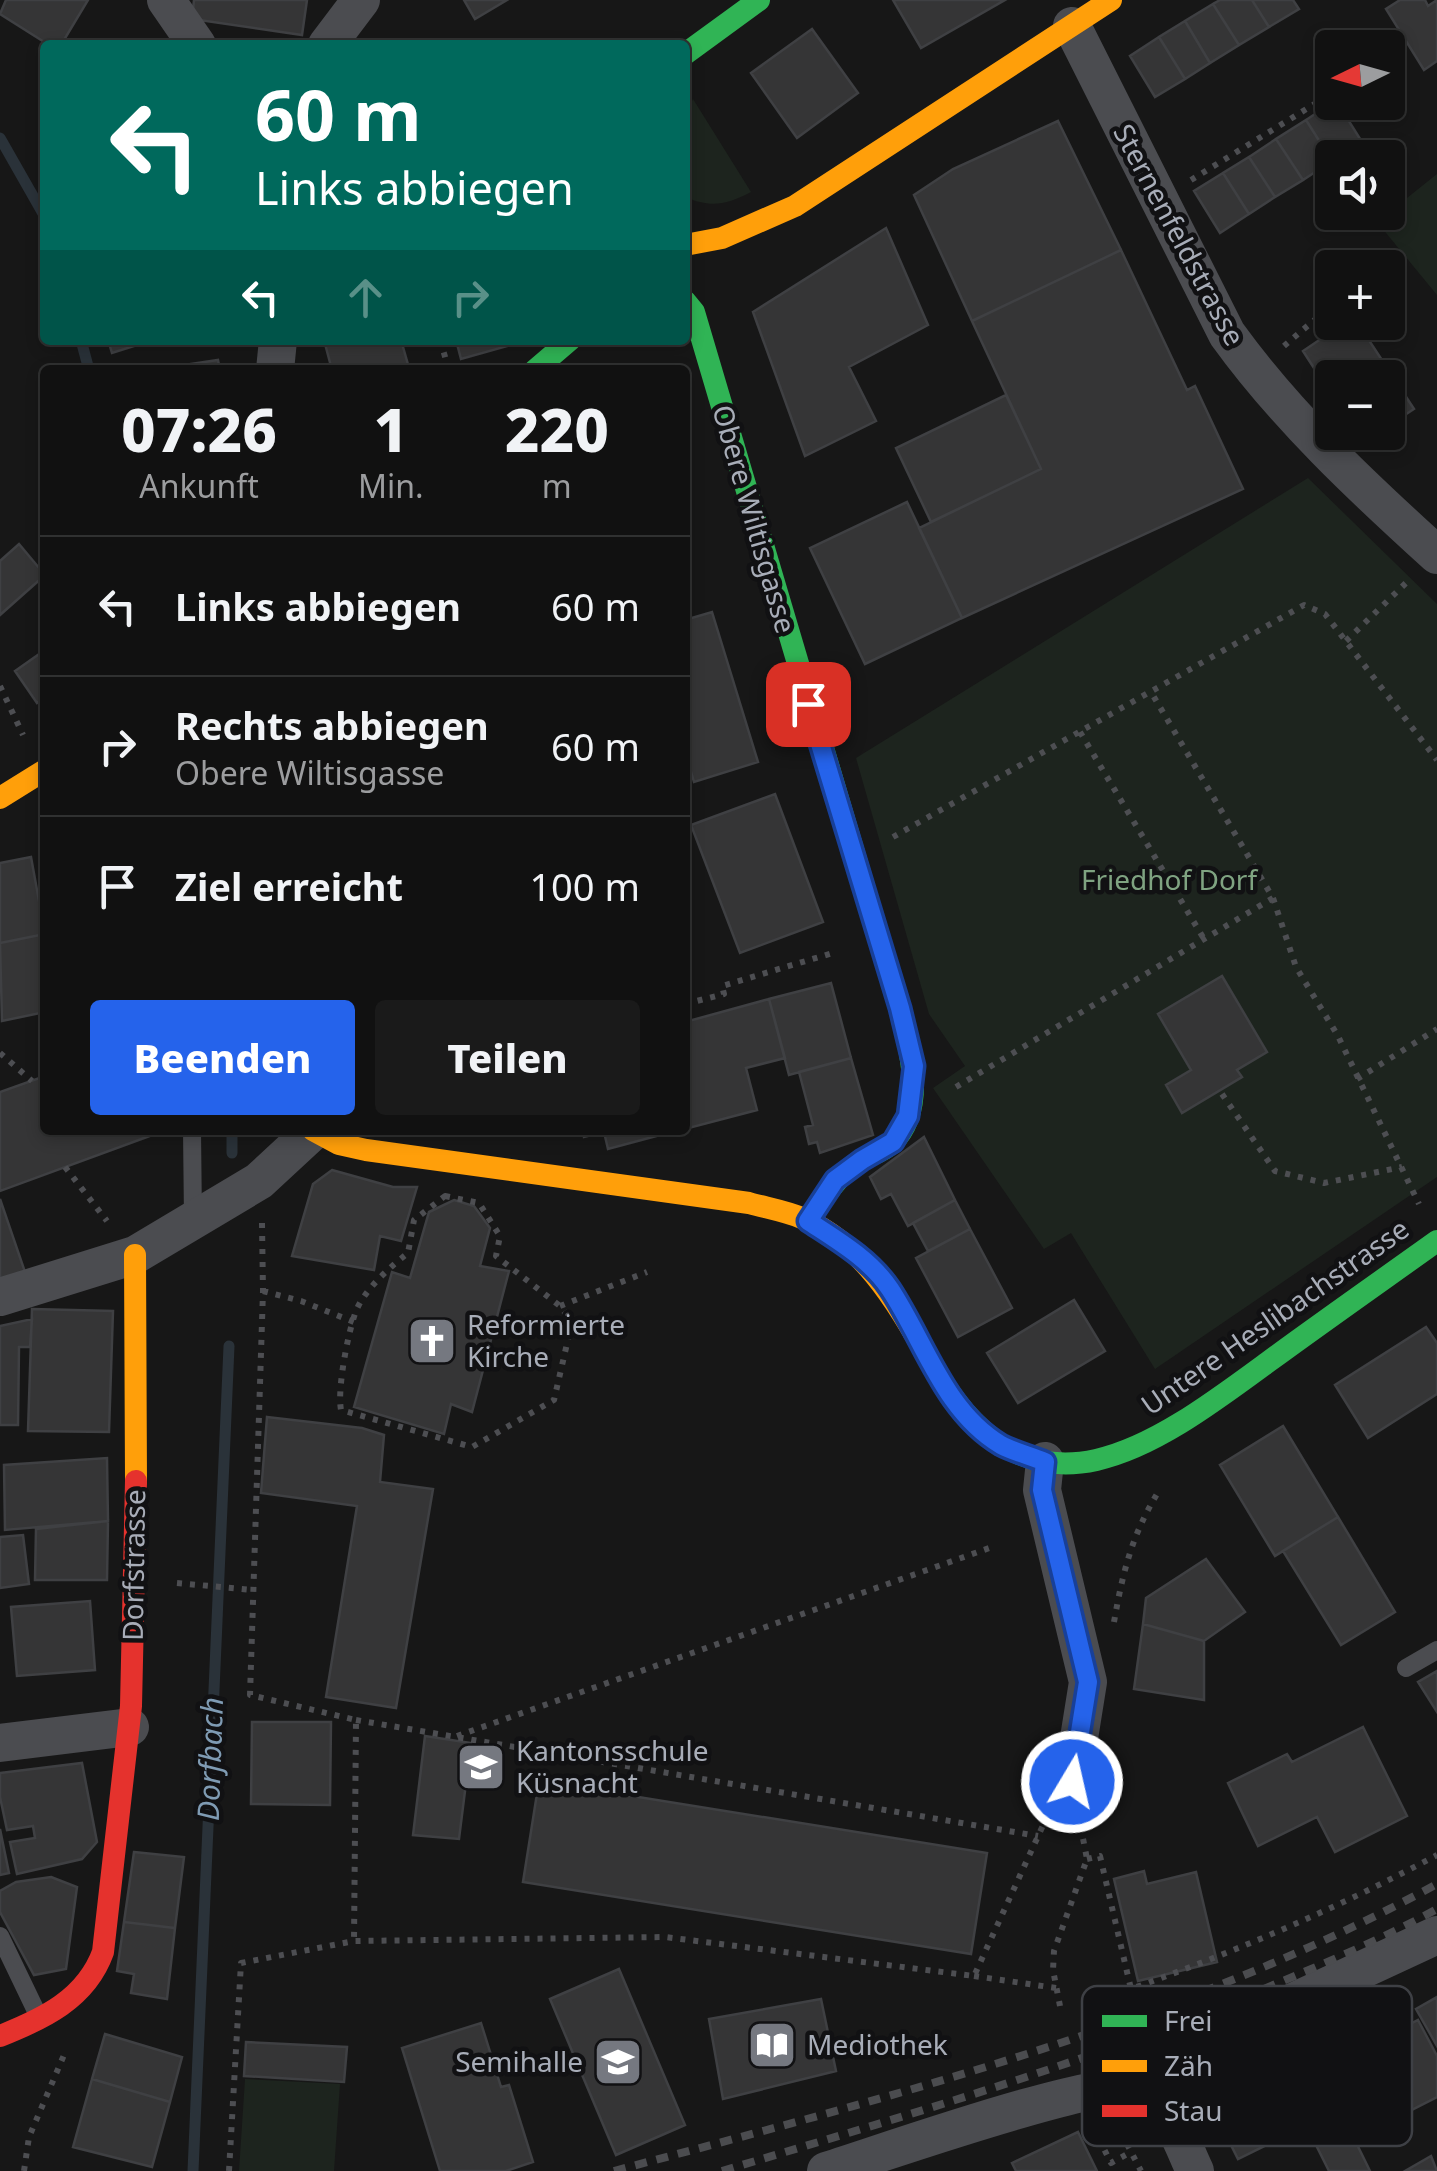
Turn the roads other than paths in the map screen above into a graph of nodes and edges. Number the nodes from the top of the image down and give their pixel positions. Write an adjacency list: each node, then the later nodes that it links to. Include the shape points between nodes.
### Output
1 (166, 0): 6 (street)
2 (361, 0): 7 (street)
3 (760, 0): 8 (street)
4 (1111, 0): 5 (street)
5 (1072, 26): 9 (street, via 795,206 722,238); 13 (street, Sternenfeldstrasse, via 1227,334 1340,466)
6 (194, 40)
7 (332, 40)
8 (690, 50)
9 (690, 244)
10 (690, 308): 20 (street, Obere Wiltisgasse, via 914,1066 908,1116 893,1142 835,1180)
11 (564, 345): 12 (street)
12 (540, 365)
13 (1436, 554)
14 (40, 773): 15 (street)
15 (0, 798)
16 (192, 1135): 19 (lane)
17 (308, 1135): 19 (street, via 259,1180)
18 (322, 1135): 20 (street, Untere Heslibachstrasse, via 366,1150 750,1204)
19 (193, 1221): 22 (street)
20 (808, 1221): 24 (street, Untere Heslibachstrasse, via 853,1250 889,1286 968,1420 1002,1446)
21 (1430, 1250): 24 (street, Untere Heslibachstrasse, via 1197,1414 1135,1449 1090,1463)
22 (134, 1256): 23 (street); 27 (street, Dorfstrasse)
23 (0, 1297)
24 (1045, 1462): 29 (street, via 1042,1490 1088,1682)
25 (1437, 1650): 26 (lane)
26 (1406, 1668)
27 (130, 1727): 28 (street); 33 (street, Dorfstrasse, via 101,1959 73,2000)
28 (0, 1743)
29 (1072, 1782)
30 (1437, 1935): 32 (street)
31 (0, 1936): 33 (lane)
32 (1327, 1986)
33 (40, 2020): 34 (street, Dorfstrasse)
34 (0, 2036)
35 (1082, 2094): 37 (street)
36 (1182, 2146): 38 (street)
37 (826, 2171)
38 (1195, 2171)

